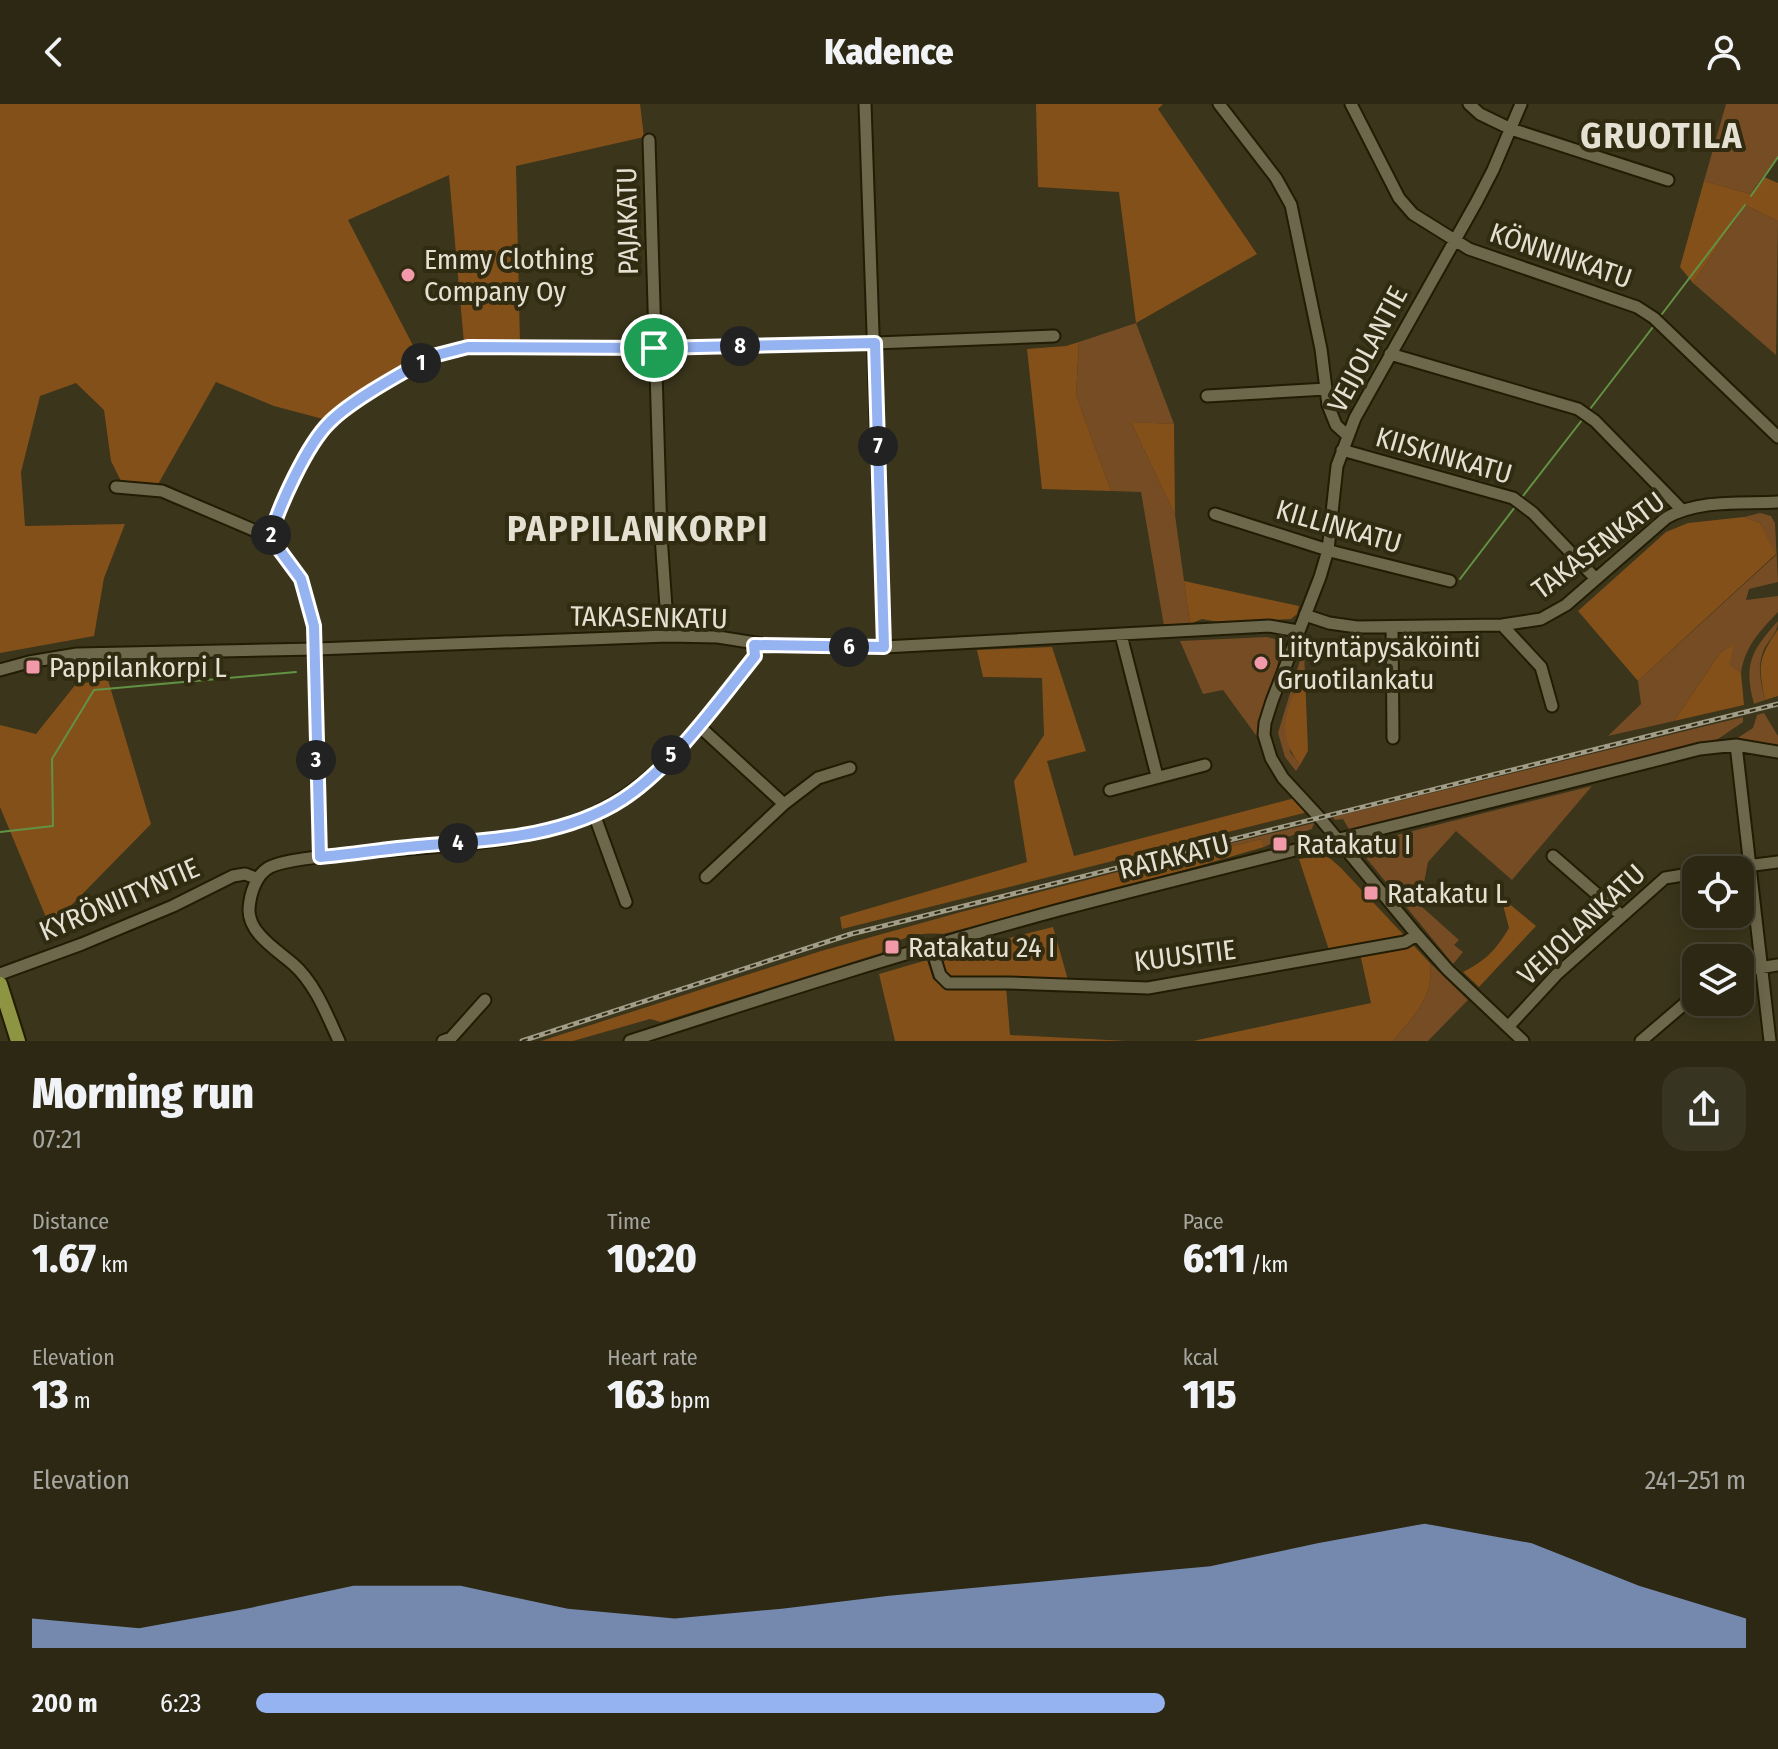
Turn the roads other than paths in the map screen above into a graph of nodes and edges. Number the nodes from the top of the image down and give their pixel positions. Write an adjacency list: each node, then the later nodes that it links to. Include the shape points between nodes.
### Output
1 (865, 104): 11 (street)
2 (1219, 104): 14 (street, via 1291,205)
3 (1351, 104): 9 (street, KÖNNINKATU, via 1405,206)
4 (1469, 104): 6 (street)
5 (1521, 104): 6 (street, VEIJOLANTIE)
6 (1511, 129): 8 (street); 9 (street, VEIJOLANTIE)
7 (649, 140): 12 (street, PAJAKATU)
8 (1668, 180)
9 (1454, 239): 13 (street, VEIJOLANTIE); 17 (street, KÖNNINKATU, via 1469,249 1646,312)
10 (1054, 336): 11 (street)
11 (875, 343): 12 (street); 34 (street)
12 (654, 348): 23 (street, via 468,347 433,356 330,422 289,489); 32 (street, PAJAKATU)
13 (1390, 354): 16 (street, VEIJOLANTIE); 21 (street, via 1578,409)
14 (1326, 389): 15 (street); 16 (street, via 1331,417)
15 (1207, 396)
16 (1348, 436): 18 (street, VEIJOLANTIE)
17 (1778, 437)
18 (1342, 450): 24 (street, VEIJOLANTIE); 25 (street, KIISKINKATU, via 1513,498)
19 (116, 487): 23 (street, via 162,491)
20 (1778, 502): 21 (street, TAKASENKATU)
21 (1681, 509): 25 (street, TAKASENKATU)
22 (1215, 514): 24 (street, KILLINKATU)
23 (270, 537): 35 (street, via 301,579)
24 (1328, 550): 26 (street, KILLINKATU); 27 (street, VEIJOLANTIE)
25 (1596, 579): 28 (street, TAKASENKATU, via 1541,619)
26 (1450, 581)
27 (1305, 615): 29 (street, TAKASENKATU, via 1329,623); 30 (street, VEIJOLANTIE)
28 (1502, 625): 29 (street, TAKASENKATU); 37 (street, via 1541,667)
29 (1392, 627): 39 (street)
30 (1298, 631): 31 (street, TAKASENKATU, via 1269,626); 48 (street, VEIJOLANTIE, via 1265,723 1266,746 1283,778)
31 (1121, 635): 34 (street, TAKASENKATU); 44 (street)
32 (668, 636): 33 (street, TAKASENKATU, via 718,637); 35 (street, TAKASENKATU)
33 (754, 645): 34 (street, TAKASENKATU); 38 (street, KYRÖNIITYNTIE, via 755,656)
34 (884, 647)
35 (316, 649): 36 (street, TAKASENKATU, via 77,654); 51 (street)
36 (0, 670)
37 (1552, 706)
38 (699, 726): 46 (street); 47 (street, KYRÖNIITYNTIE, via 624,799)
39 (1393, 738)
40 (1736, 745): 41 (street, RATAKATU); 48 (street, RATAKATU, via 1700,749); 50 (street)
41 (1778, 752)
42 (1205, 765): 44 (street)
43 (850, 768): 46 (street, via 818,778)
44 (1157, 776): 45 (street)
45 (1110, 790)
46 (784, 804): 55 (street)
47 (594, 814): 51 (street, KYRÖNIITYNTIE, via 500,840); 58 (street)
48 (1337, 840): 60 (street, VEIJOLANTIE); 61 (street, RATAKATU)
49 (1553, 856): 59 (street)
50 (1749, 856)
51 (320, 857): 56 (street, KYRÖNIITYNTIE, via 269,867)
52 (1778, 862): 53 (street)
53 (1754, 865)
54 (1682, 875): 59 (street, VEIJOLANKATU, via 1665,878)
55 (706, 877)
56 (256, 878): 65 (street, KYRÖNIITYNTIE, via 233,876); 71 (street, via 248,911 255,927 295,965)
57 (1754, 899): 63 (street)
58 (626, 902)
59 (1622, 916): 69 (street, VEIJOLANKATU)
60 (1417, 935): 61 (street, KUUSITIE, via 1405,942 1148,988 948,983); 69 (street, VEIJOLANTIE)
61 (931, 946): 73 (street, RATAKATU)
62 (1778, 965): 63 (street)
63 (1762, 968): 64 (street); 76 (street)
64 (1754, 969)
65 (0, 974)
66 (0, 984): 70 (main road)
67 (485, 1000): 72 (street)
68 (1682, 1006): 75 (street)
69 (1508, 1027): 74 (street, VEIJOLANTIE)
70 (18, 1041)
71 (339, 1041)
72 (443, 1041)
73 (630, 1041)
74 (1523, 1041)
75 (1641, 1041)
76 (1770, 1041)

